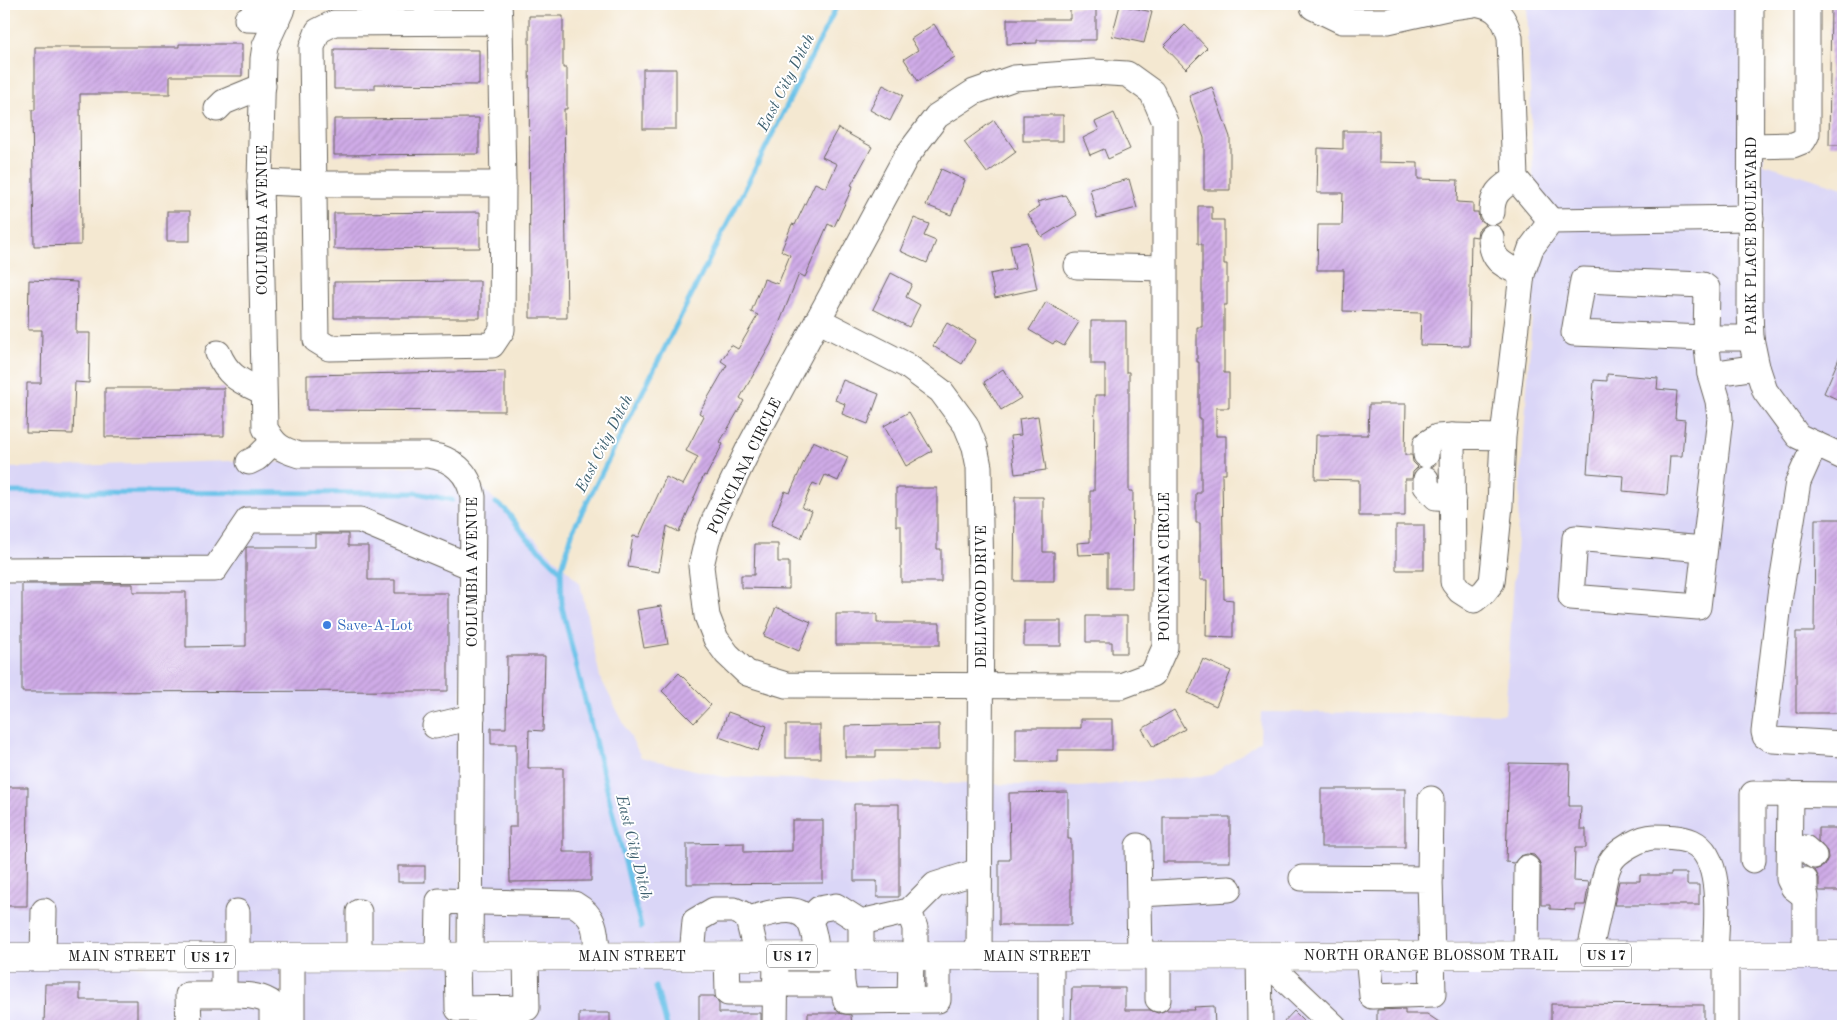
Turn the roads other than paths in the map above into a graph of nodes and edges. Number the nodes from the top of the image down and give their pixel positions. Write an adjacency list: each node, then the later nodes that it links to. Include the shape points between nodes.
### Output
1 (1473, 4): 5 (street, via 1388,21 1342,21)
2 (1479, 4): 12 (street, via 1499,12 1510,37)
3 (1751, 4): 11 (street, PARK PLACE BOULEVARD)
4 (1807, 4): 11 (street, via 1807,134 1803,141 1793,145)
5 (1313, 7)
6 (280, 12): 8 (street); 9 (street, COLUMBIA AVENUE, via 265,46)
7 (500, 13): 14 (street, via 334,23 318,31 312,47); 15 (street)
8 (247, 19)
9 (263, 86): 10 (street); 13 (street, COLUMBIA AVENUE)
10 (217, 108)
11 (1751, 146): 17 (street, PARK PLACE BOULEVARD)
12 (1515, 178): 16 (street, via 1498,190); 18 (street)
13 (260, 182): 14 (street); 29 (street, COLUMBIA AVENUE)
14 (314, 184): 15 (street); 15 (street, via 316,340 329,348 492,345 502,330)
15 (503, 184)
16 (1492, 212)
17 (1751, 218): 18 (street); 25 (street, PARK PLACE BOULEVARD)
18 (1551, 221): 22 (street, via 1530,248)
19 (1491, 237): 22 (street, via 1491,248 1499,262)
20 (1077, 266): 21 (street)
21 (1164, 268): 23 (street, POINCIANA CIRCLE, via 1165,122 1152,92 1126,74 1094,72 1014,78 974,92 938,116 906,157); 40 (street, POINCIANA CIRCLE, via 1165,646 1153,674 1121,686)
22 (1522, 274): 31 (street)
23 (818, 320): 40 (street, DELLWOOD DRIVE, via 906,366 941,391 966,425 980,467); 40 (street, POINCIANA CIRCLE, via 750,446 707,540 701,566 703,589 707,616 716,639 726,654 747,673 786,685)
24 (1706, 338): 24 (street, via 1574,333 1583,280 1703,285 1707,288); 25 (street); 28 (street)
25 (1751, 338): 27 (street, PARK PLACE BOULEVARD)
26 (218, 353): 29 (street, via 234,377)
27 (1757, 367): 28 (street); 33 (street, PARK PLACE BOULEVARD, via 1765,391 1798,436)
28 (1710, 374): 37 (street, via 1720,418)
29 (264, 392): 32 (street, COLUMBIA AVENUE, via 265,428)
30 (1452, 436): 31 (street); 36 (street); 36 (street, via 1437,437 1426,444 1426,486 1436,497)
31 (1503, 437): 36 (street, via 1492,582 1474,600 1452,582)
32 (273, 442): 35 (street); 38 (street, COLUMBIA AVENUE, via 282,450 299,455 428,455 439,456 457,466 471,488)
33 (1815, 444): 34 (street, PARK PLACE BOULEVARD); 43 (street, via 1798,482 1780,594 1764,732 1768,738 1779,741)
34 (1843, 456)
35 (249, 462)
36 (1452, 498)
37 (1704, 549): 37 (street, via 1575,538 1571,597 1698,606)
38 (472, 567): 39 (street, via 360,520 248,520 215,569); 41 (street, COLUMBIA AVENUE)
39 (4, 570)
40 (981, 685): 51 (street, DELLWOOD DRIVE)
41 (472, 718): 42 (street); 56 (street, COLUMBIA AVENUE)
42 (435, 726)
43 (1843, 744)
44 (1798, 794): 45 (street); 48 (street, via 1753,794); 50 (street); 50 (street, via 1789,879 1793,887)
45 (1843, 794)
46 (1431, 800): 53 (street)
47 (1138, 846): 55 (street)
48 (1753, 860)
49 (1527, 868): 67 (street)
50 (1805, 870): 70 (street)
51 (979, 871): 58 (street, via 935,886); 87 (street, DELLWOOD DRIVE)
52 (1302, 878): 53 (street)
53 (1430, 879): 66 (street)
54 (1229, 889): 55 (street)
55 (1140, 894): 80 (street, via 1138,928)
56 (470, 901): 73 (street, via 574,904 595,926); 85 (street, COLUMBIA AVENUE)
57 (44, 911): 72 (street)
58 (909, 911): 63 (street); 78 (street)
59 (237, 912): 82 (street)
60 (359, 912): 84 (street)
61 (748, 919): 62 (street, via 793,910); 74 (street, via 734,910 714,910 695,921); 76 (street)
62 (809, 921): 63 (street, via 819,909 836,906); 77 (street)
63 (861, 922): 77 (street)
64 (1260, 955): 65 (main road, NORTH ORANGE BLOSSOM TRAIL / US 17); 80 (main road, MAIN STREET / US 17); 96 (street); 97 (street)
65 (1368, 955): 66 (main road, NORTH ORANGE BLOSSOM TRAIL / US 17); 66 (street, via 1372,996 1432,994)
66 (1430, 955): 67 (main road, NORTH ORANGE BLOSSOM TRAIL / US 17)
67 (1526, 955): 68 (main road, NORTH ORANGE BLOSSOM TRAIL / US 17)
68 (1589, 955): 69 (main road, NORTH ORANGE BLOSSOM TRAIL / US 17); 69 (street, via 1604,877 1611,860 1635,842 1656,837 1692,842 1704,850 1712,866 1716,887)
69 (1721, 955): 70 (main road, NORTH ORANGE BLOSSOM TRAIL / US 17); 98 (street)
70 (1805, 955): 71 (main road, NORTH ORANGE BLOSSOM TRAIL / US 17)
71 (1843, 955)
72 (43, 956): 81 (main road, MAIN STREET / US 17); 82 (main road, MAIN STREET / US 17)
73 (597, 956): 74 (main road, MAIN STREET / US 17); 86 (main road, MAIN STREET / US 17)
74 (692, 956): 75 (main road, MAIN STREET / US 17)
75 (726, 956): 76 (main road, MAIN STREET / US 17); 89 (street, via 728,993)
76 (767, 956): 77 (main road, MAIN STREET / US 17); 89 (street)
77 (840, 956): 78 (main road, MAIN STREET / US 17); 88 (street)
78 (922, 956): 87 (main road, MAIN STREET / US 17); 88 (street, via 938,1000 846,1001)
79 (1051, 956): 80 (main road, MAIN STREET / US 17); 87 (main road, MAIN STREET / US 17); 93 (street)
80 (1149, 956): 91 (street)
81 (4, 957)
82 (230, 957): 83 (main road, MAIN STREET / US 17); 90 (street)
83 (292, 957): 84 (main road, MAIN STREET / US 17); 92 (street)
84 (359, 957): 85 (main road, MAIN STREET / US 17)
85 (455, 957): 86 (main road, MAIN STREET / US 17); 86 (street, COLUMBIA AVENUE, via 458,1009 527,1008)
86 (526, 957)
87 (979, 957)
88 (842, 984): 89 (street)
89 (775, 989): 95 (street)
90 (224, 995): 92 (street, via 264,998); 94 (street, via 188,996)
91 (1158, 999)
92 (282, 1020)
93 (1051, 1020)
94 (190, 1026)
95 (775, 1026)
96 (1260, 1026)
97 (1334, 1026)
98 (1726, 1026)

